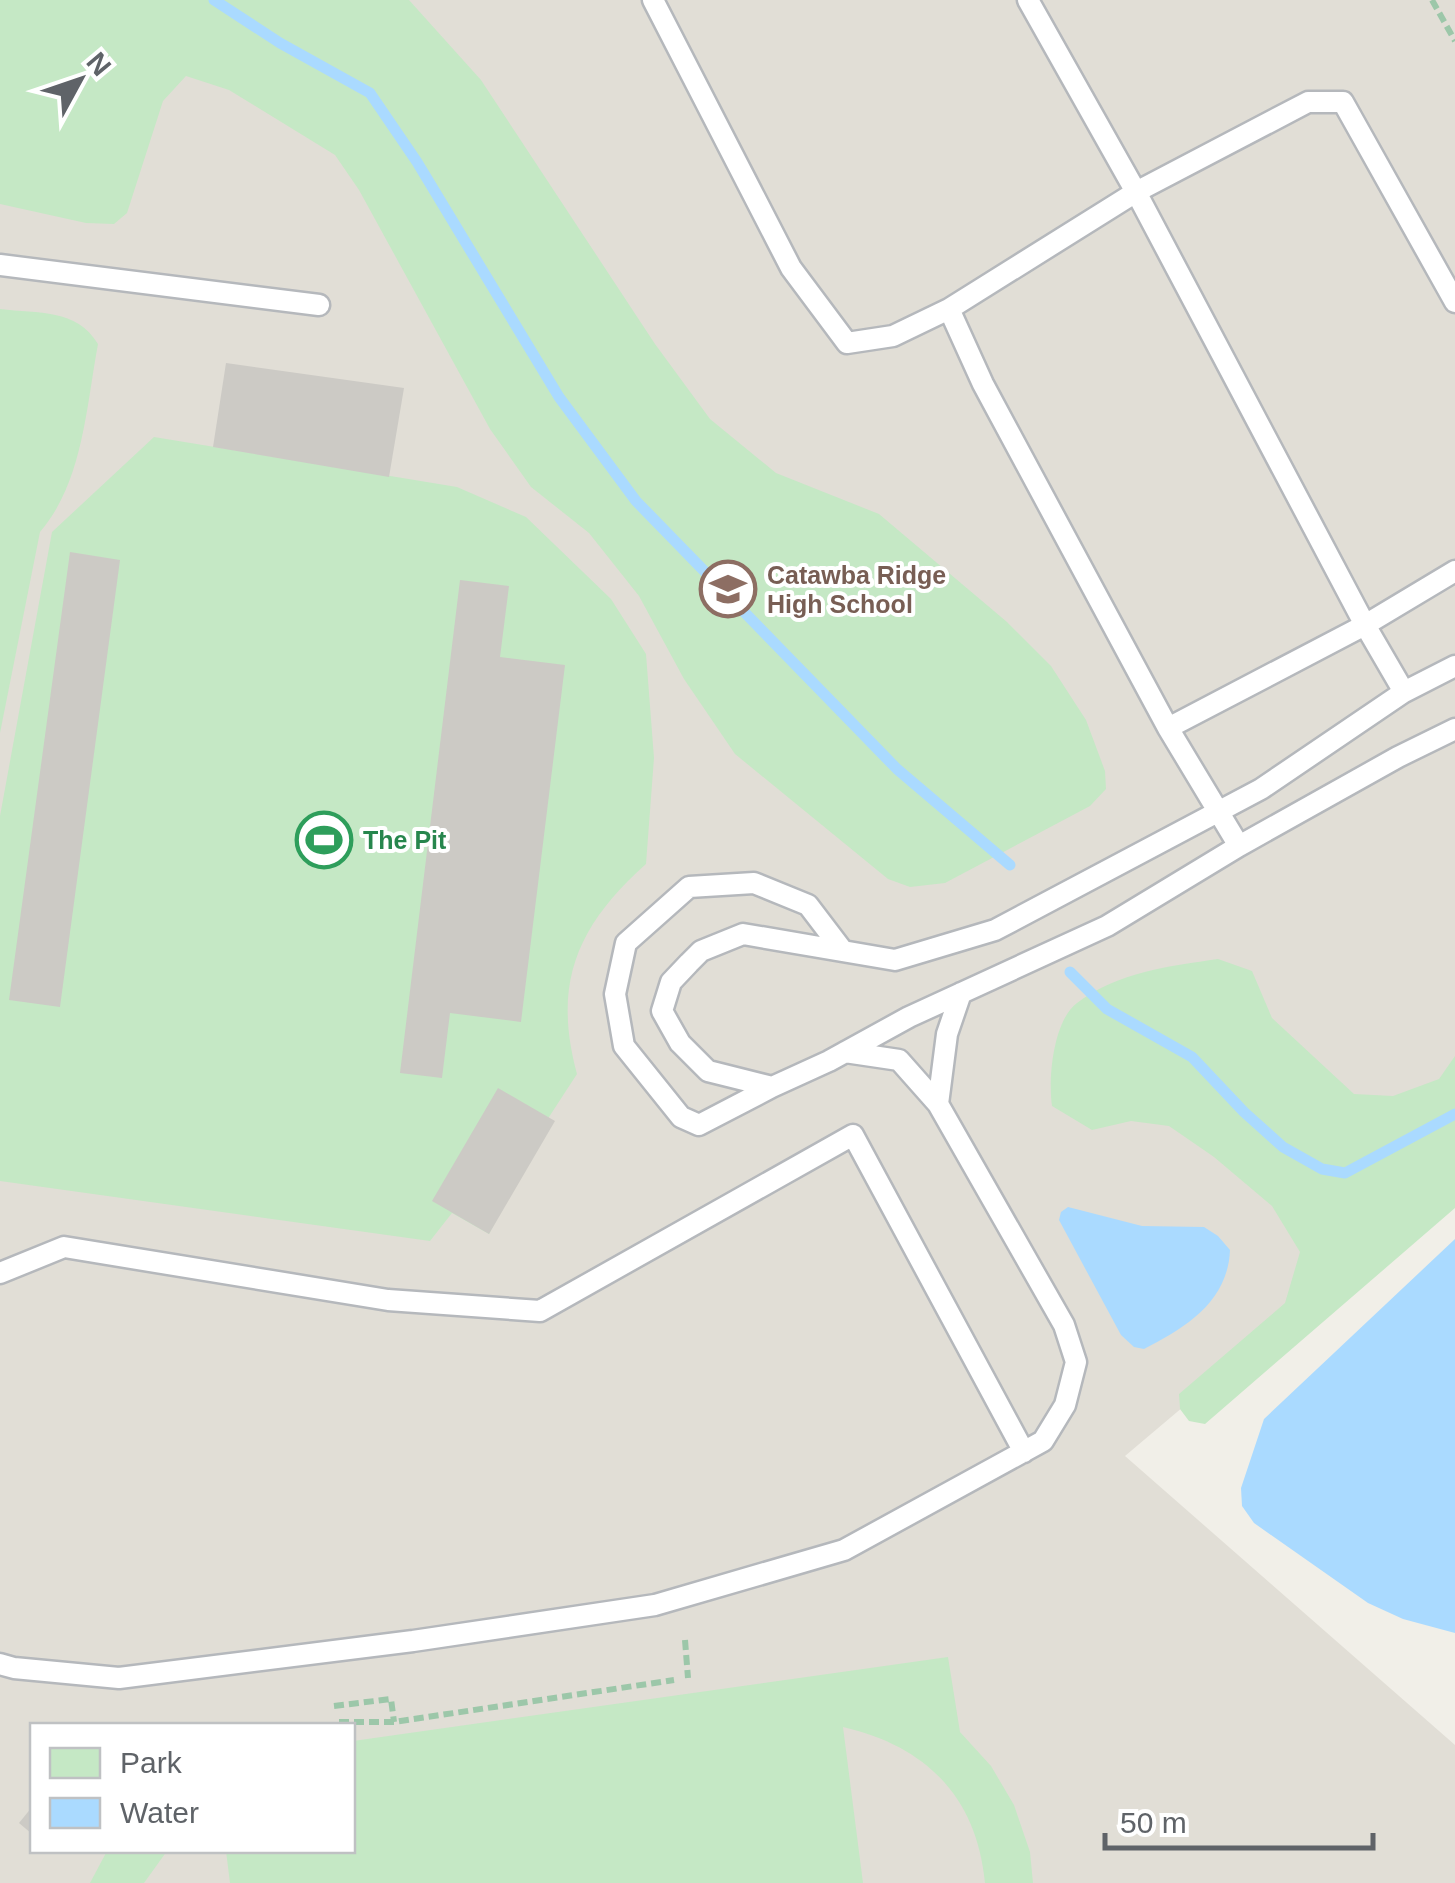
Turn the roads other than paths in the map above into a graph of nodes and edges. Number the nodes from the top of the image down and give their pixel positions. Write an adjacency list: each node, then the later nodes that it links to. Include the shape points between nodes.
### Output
1 (653, 0): 7 (lane, via 791,268 846,342 893,336)
2 (1028, 0): 3 (lane)
3 (1136, 192): 5 (lane, via 1308,102 1343,102); 7 (lane); 9 (lane)
4 (0, 265): 6 (lane)
5 (1455, 302)
6 (319, 305)
7 (949, 309): 12 (lane)
8 (1455, 571): 9 (lane)
9 (1365, 625): 11 (lane); 12 (lane)
10 (1455, 666): 11 (lane)
11 (1404, 692): 14 (lane)
12 (1168, 728): 14 (lane)
13 (1455, 729): 15 (lane)
14 (1217, 813): 15 (lane); 16 (lane, via 994,930 895,960)
15 (1239, 846): 17 (lane, via 1107,926)
16 (844, 951): 19 (lane, via 743,934 702,951 671,982 662,1011 680,1043 708,1071); 19 (lane, via 808,905 754,882 688,887 626,943 615,994 624,1046 681,1118 699,1125)
17 (961, 994): 18 (lane); 20 (lane, via 947,1034)
18 (845, 1052): 19 (lane); 20 (lane, via 900,1060)
19 (772, 1087)
20 (938, 1104): 22 (lane, via 1064,1324 1076,1362 1064,1405 1043,1441)
21 (0, 1273): 22 (lane, via 64,1247 388,1300 540,1311 853,1135)
22 (1024, 1452): 23 (lane, via 844,1550 655,1605 119,1678)
23 (0, 1664)

